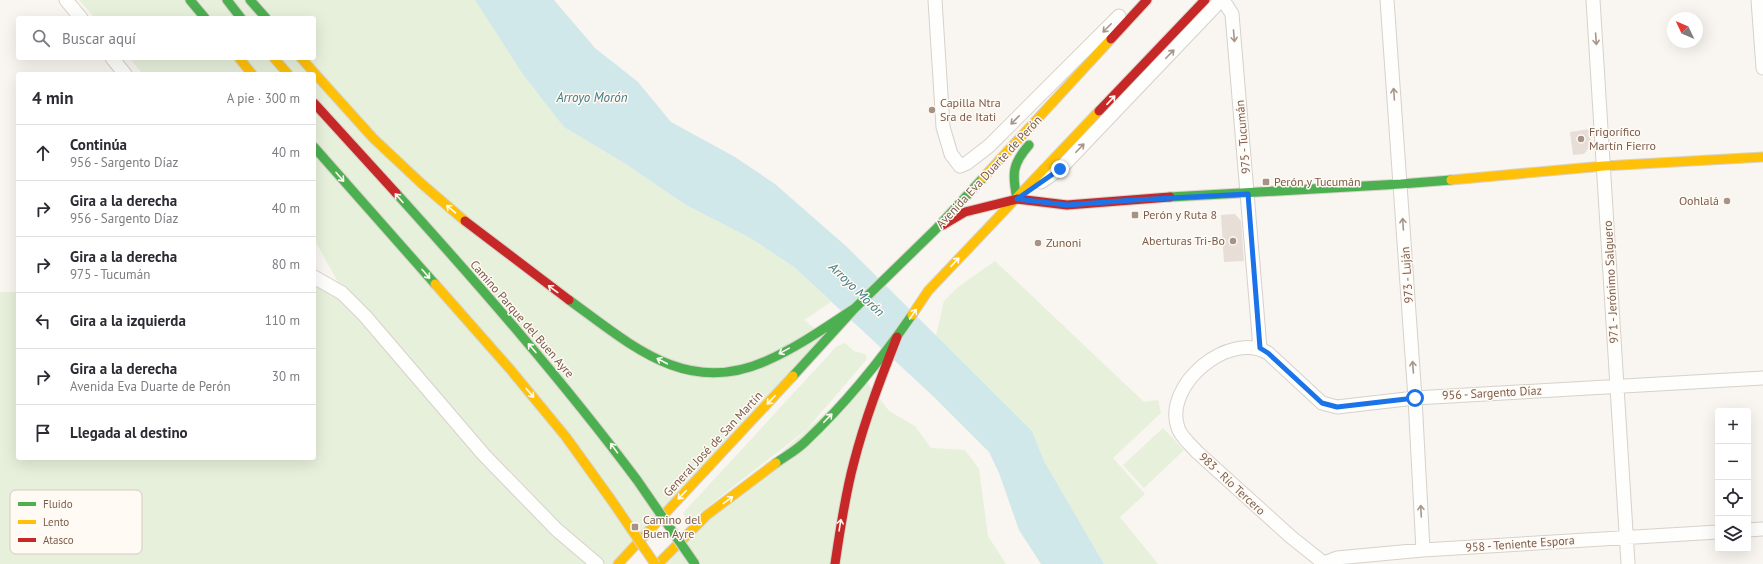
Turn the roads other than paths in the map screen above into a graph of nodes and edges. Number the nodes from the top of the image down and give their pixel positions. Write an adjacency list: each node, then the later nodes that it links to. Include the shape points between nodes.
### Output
1 (66, 0): 13 (street)
2 (190, 0): 14 (main road)
3 (227, 0): 15 (main road)
4 (250, 0): 16 (main road)
5 (935, 0): 6 (street, Avenida Eva Duarte de Perón, one-way to 5, via 989,146 960,166 951,154 943,127)
6 (1135, 0)
7 (1148, 0): 22 (main road, Avenida Eva Duarte de Perón)
8 (1205, 0): 36 (main road, one-way to 8)
9 (1222, 0): 35 (street, 975 - Tucumán, one-way to 35, via 1232,14); 36 (street, one-way to 9, via 1060,169)
10 (1387, 0): 34 (street, 973 - Luján, one-way to 10)
11 (1593, 0): 33 (street, 971 - Jerónimo Salguero, one-way to 33)
12 (1758, 0): 21 (street)
13 (79, 16)
14 (203, 16)
15 (239, 16)
16 (264, 16)
17 (114, 60): 23 (street)
18 (241, 60): 24 (main road)
19 (276, 60): 25 (main road)
20 (303, 60): 26 (main road, one-way to 20)
21 (1763, 68)
22 (1083, 71): 28 (main road); 37 (main road, Avenida Eva Duarte de Perón)
23 (123, 72)
24 (250, 72)
25 (286, 72)
26 (314, 72)
27 (316, 74): 39 (main road, one-way to 27, via 756,366 732,373 708,374 688,372 667,364 608,328 519,264 451,209 372,136)
28 (1066, 101)
29 (316, 105): 54 (main road, Camino Parque del Buen Ayre, one-way to 29, bridge, via 603,433 465,271)
30 (1037, 137): 36 (main road, via 1020,154 1014,165 1012,174)
31 (316, 150): 53 (main road, one-way to 53, bridge, via 566,437)
32 (1763, 157): 33 (main road)
33 (1604, 166): 34 (main road); 44 (street, 971 - Jerónimo Salguero)
34 (1401, 184): 35 (main road); 45 (street, 973 - Luján, one-way to 34)
35 (1248, 194): 36 (main road, via 1067,205); 42 (street, 975 - Tucumán)
36 (1017, 199): 37 (main road, via 965,212); 40 (main road, one-way to 36, via 928,291)
37 (936, 229): 39 (main road, Avenida Eva Duarte de Perón)
38 (316, 278): 51 (street, via 342,293 365,316 484,456 557,530)
39 (855, 308): 41 (main road, Avenida Eva Duarte de Perón)
40 (897, 337): 53 (main road, one-way to 40, via 707,516 805,442 847,398); 55 (main road, one-way to 40, via 843,508 854,461 877,387)
41 (826, 341): 52 (main road, General José de San Martín, one-way to 52)
42 (1260, 348): 45 (street, 956 - Sargento Díaz, via 1322,403 1329,406); 56 (street, 983 - Río Tercero, via 1231,350 1203,365 1185,386 1176,404 1178,429 1185,439 1291,537)
43 (1763, 378): 44 (street, 956 - Sargento Díaz)
44 (1617, 386): 45 (street, 956 - Sargento Díaz); 49 (street, 971 - Jerónimo Salguero)
45 (1415, 398): 50 (street, 973 - Luján, one-way to 45)
46 (1763, 529): 47 (street)
47 (1751, 530)
48 (1715, 532): 49 (street, 958 - Teniente Espora)
49 (1627, 537): 50 (street, 958 - Teniente Espora); 57 (street, 971 - Jerónimo Salguero)
50 (1423, 550): 56 (street, 958 - Teniente Espora, via 1337,558)
51 (597, 564)
52 (618, 564)
53 (657, 564)
54 (695, 564)
55 (835, 564)
56 (1325, 564)
57 (1628, 564)

